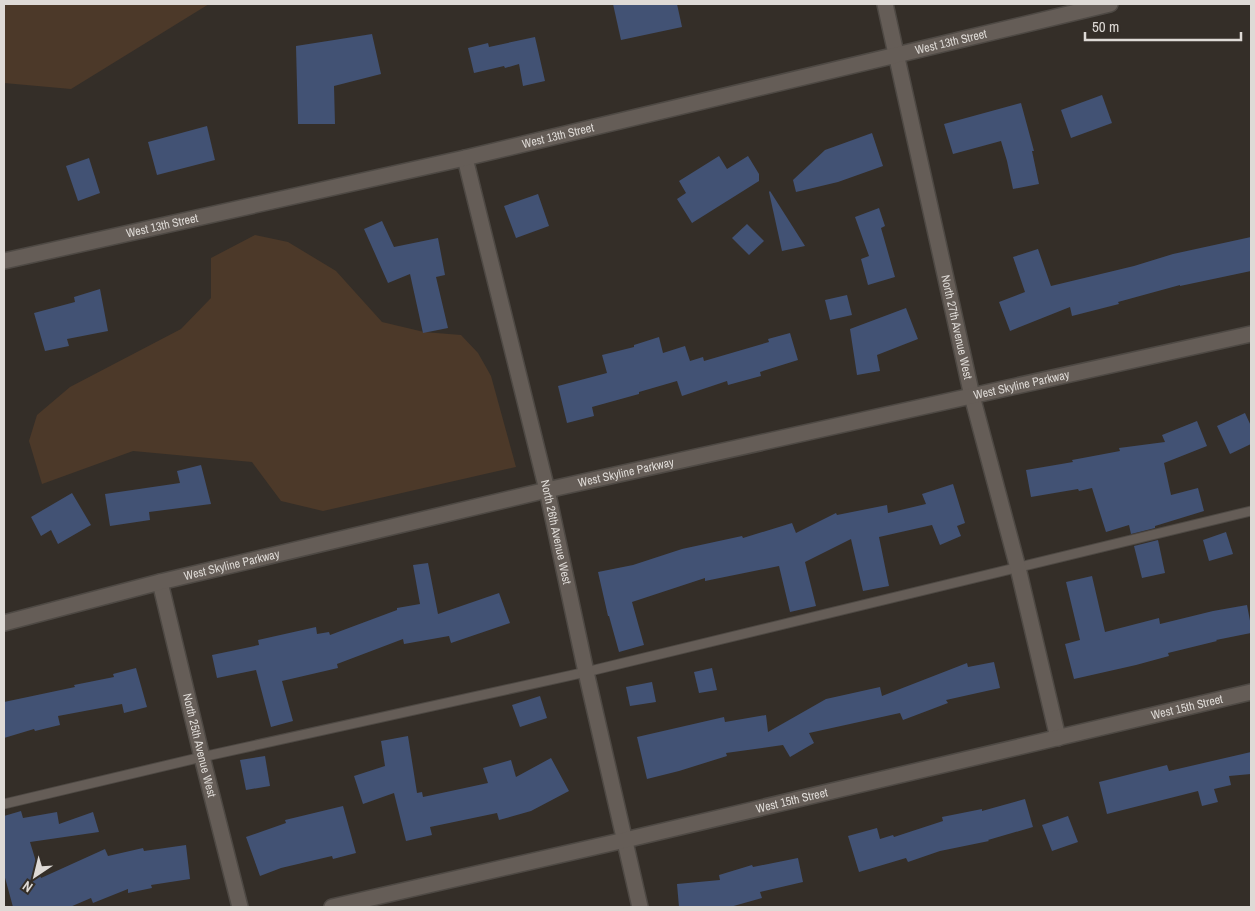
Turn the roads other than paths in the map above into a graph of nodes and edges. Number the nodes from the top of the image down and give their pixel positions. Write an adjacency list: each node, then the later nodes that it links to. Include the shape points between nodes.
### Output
1 (885, 4): 3 (street, North 27th Avenue West)
2 (1110, 4): 3 (street, West 13th Street)
3 (896, 55): 4 (street, West 13th Street); 7 (street, North 27th Avenue West)
4 (465, 158): 5 (street, West 13th Street); 8 (street, North 26th Avenue West)
5 (4, 261)
6 (1251, 334): 7 (street, West Skyline Parkway)
7 (972, 396): 8 (street, West Skyline Parkway); 10 (street, North 27th Avenue West)
8 (547, 490): 11 (street, West Skyline Parkway); 13 (street, North 26th Avenue West)
9 (1251, 511): 10 (lane)
10 (1018, 568): 13 (lane); 15 (street, North 27th Avenue West)
11 (160, 582): 12 (street, West Skyline Parkway); 16 (street, North 25th Avenue West)
12 (4, 623)
13 (586, 672): 16 (lane); 18 (street, North 26th Avenue West)
14 (1251, 692): 15 (street, West 15th Street)
15 (1058, 738): 18 (street, West 15th Street)
16 (202, 757): 17 (lane); 19 (street, North 25th Avenue West)
17 (4, 804)
18 (625, 840): 20 (street, West 15th Street); 21 (street, North 26th Avenue West)
19 (240, 907)
20 (332, 907)
21 (640, 907)

